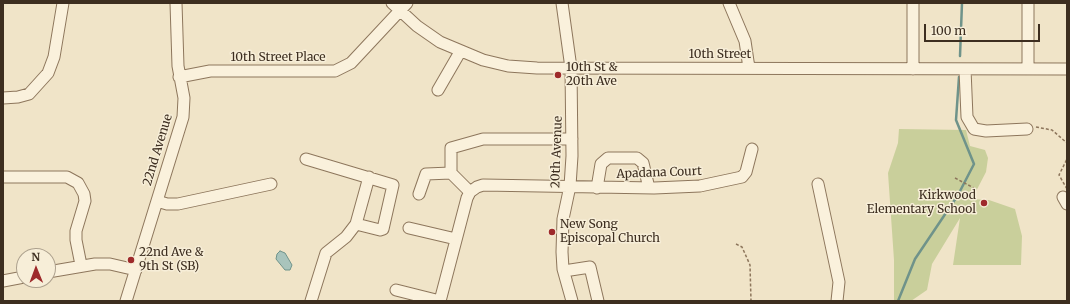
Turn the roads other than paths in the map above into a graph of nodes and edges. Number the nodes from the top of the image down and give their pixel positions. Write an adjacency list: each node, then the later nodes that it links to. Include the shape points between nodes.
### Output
1 (63, 3): 17 (street, via 54,57 48,73 29,94)
2 (176, 3): 15 (street, 22nd Avenue)
3 (562, 3): 9 (street, 20th Avenue)
4 (729, 3): 10 (street, via 745,41)
5 (913, 3): 11 (street)
6 (1028, 3): 13 (street)
7 (399, 5): 8 (street, 10th Street, via 417,26); 15 (street, 10th Street Place, via 351,63 335,71 210,71)
8 (460, 52): 9 (street, 10th Street, via 508,66); 16 (street)
9 (571, 68): 10 (street, 10th Street); 19 (street, 20th Avenue)
10 (749, 68): 11 (street, 10th Street)
11 (913, 68): 12 (street, 10th Street)
12 (965, 68): 13 (street, 10th Street); 18 (street, via 967,117 974,129)
13 (1028, 69): 14 (street, 10th Street)
14 (1067, 69)
15 (179, 77): 32 (street, 22nd Avenue, via 184,98 183,117)
16 (438, 90)
17 (3, 98)
18 (1027, 129)
19 (572, 139): 22 (street, via 483,139 451,148); 27 (street, 20th Avenue)
20 (752, 149): 29 (street, Apadana Court, via 746,172 742,177 700,186)
21 (306, 159): 24 (street)
22 (450, 173): 30 (street); 31 (street, via 426,174)
23 (3, 177): 36 (street, via 67,177 78,183 85,201 76,231)
24 (369, 178): 33 (street); 33 (street, via 393,185 383,229)
25 (270, 184): 32 (street, via 178,204)
26 (818, 184): 48 (street, via 838,282)
27 (570, 186): 28 (street, Apadana Court); 30 (street, Apadana Court, via 483,185); 39 (street, 20th Avenue, via 561,236)
28 (597, 188): 29 (street, Apadana Court); 29 (street, via 601,164 608,158 637,158 643,163)
29 (649, 188)
30 (470, 192): 35 (street)
31 (419, 194)
32 (157, 201): 38 (street, 22nd Avenue)
33 (356, 224): 44 (street, via 348,235 324,256)
34 (408, 228): 35 (street)
35 (456, 240): 45 (street)
36 (81, 265): 37 (street); 38 (street, via 110,264)
37 (56, 270)
38 (136, 270): 43 (street, 22nd Avenue)
39 (564, 271): 46 (street, 20th Avenue); 47 (street, via 590,267)
40 (16, 279): 41 (street)
41 (3, 281)
42 (396, 290): 45 (street)
43 (126, 301)
44 (311, 301)
45 (440, 301)
46 (572, 301)
47 (598, 301)
48 (837, 301)

